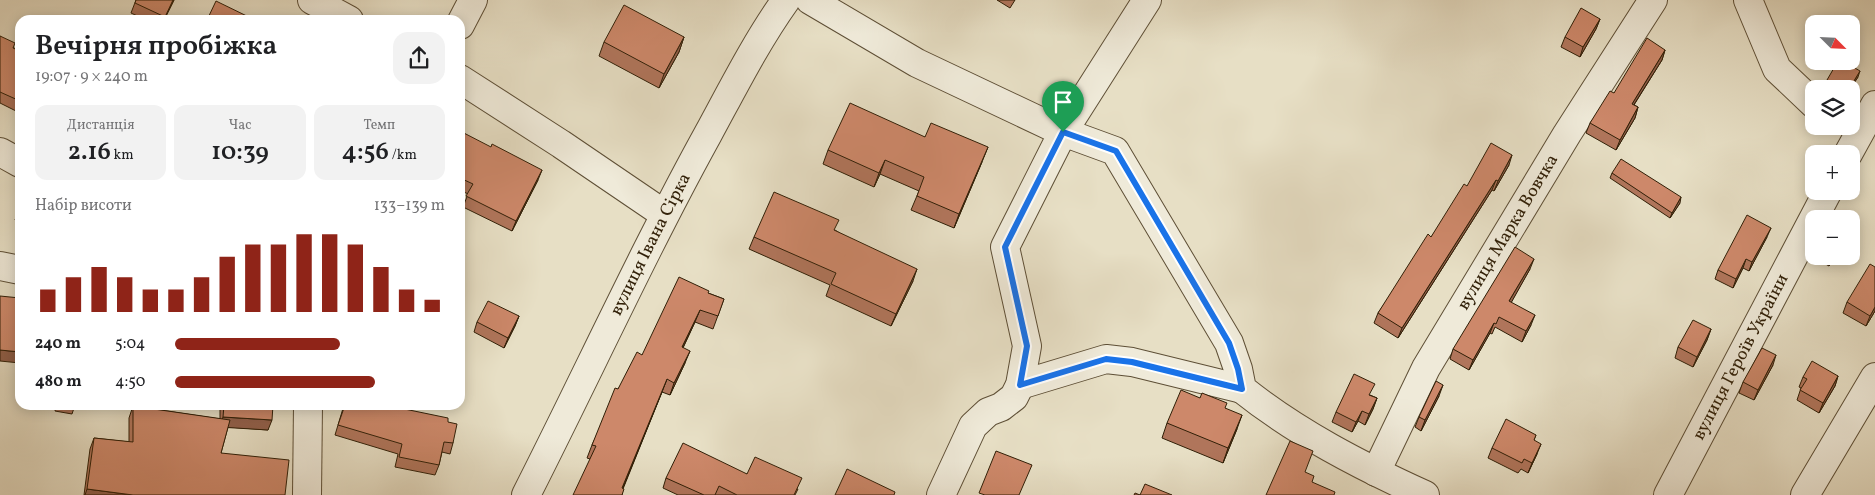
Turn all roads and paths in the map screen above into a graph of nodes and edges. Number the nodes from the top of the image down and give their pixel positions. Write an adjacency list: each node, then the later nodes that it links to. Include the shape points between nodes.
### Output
1 (312, 0): 8 (street)
2 (473, 0): 9 (street)
3 (786, 0): 18 (street, вулиця Івана Сірка, via 765,29)
4 (810, 0): 13 (street, via 917,63)
5 (1147, 0): 13 (street)
6 (1652, 0): 25 (street, вулиця Марка Вовчка, via 1426,368)
7 (1748, 0): 11 (street, via 1777,69)
8 (340, 15)
9 (465, 15)
10 (465, 82): 18 (street)
11 (1805, 95)
12 (1875, 104): 14 (street)
13 (1063, 132): 22 (street, via 1005,247 1027,346); 23 (street, via 1116,151 1229,343)
14 (1847, 140)
15 (0, 152): 16 (street)
16 (15, 160)
17 (1823, 200): 30 (street, вулиця Героїв України)
18 (664, 214): 27 (street, вулиця Івана Сірка)
19 (0, 266): 20 (street)
20 (15, 269)
21 (1875, 378): 31 (street)
22 (1020, 385): 23 (street, via 1106,359 1132,362); 28 (street, via 1014,397 988,412 973,426)
23 (1242, 389): 25 (street, via 1287,423)
24 (308, 410): 26 (street)
25 (1376, 472): 29 (street)
26 (307, 495)
27 (526, 495)
28 (941, 495)
29 (1425, 495)
30 (1668, 495)
31 (1805, 495)

